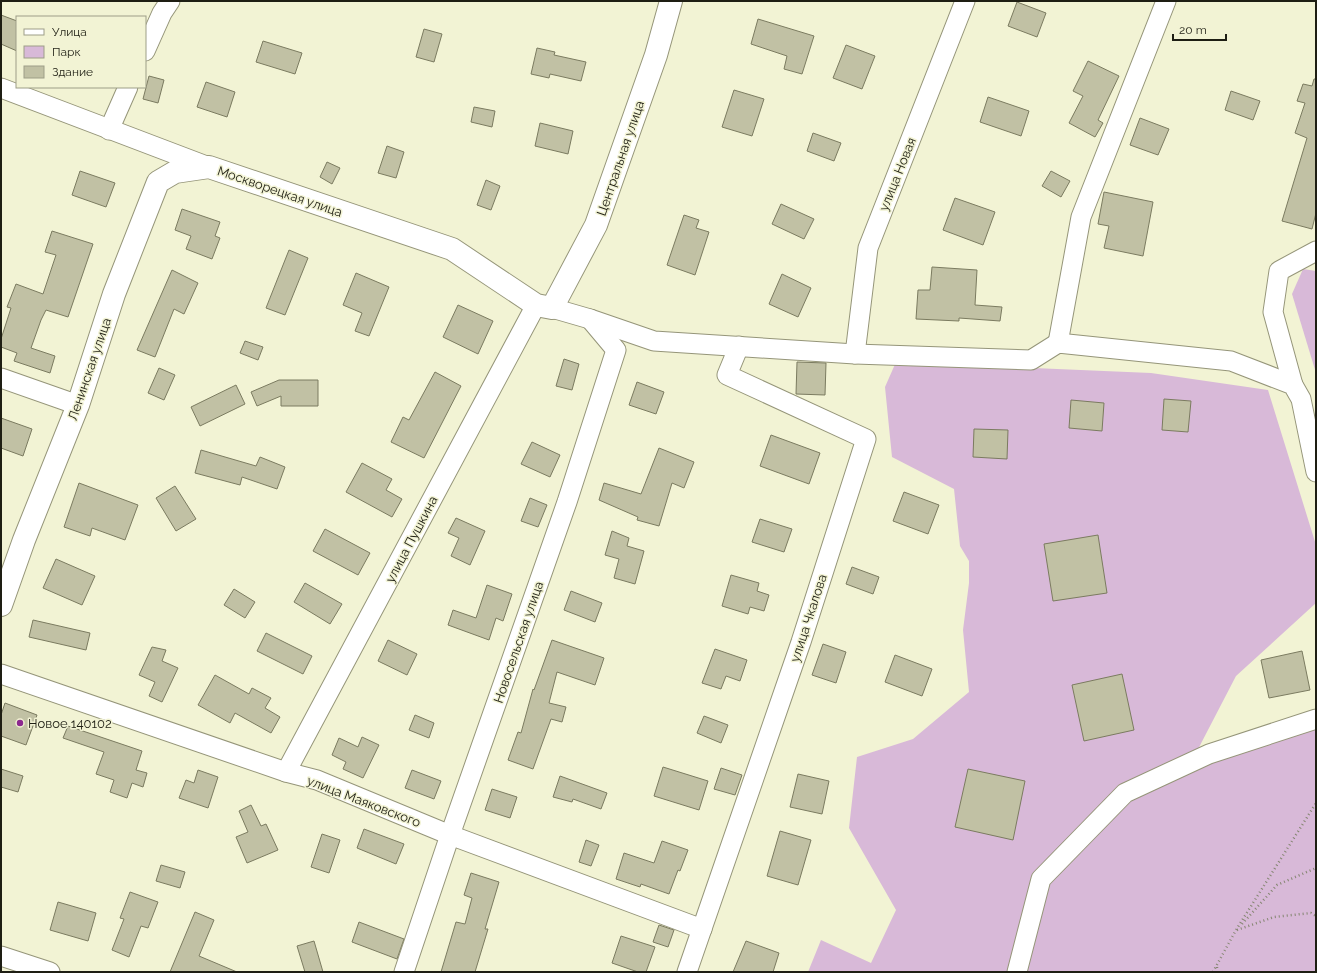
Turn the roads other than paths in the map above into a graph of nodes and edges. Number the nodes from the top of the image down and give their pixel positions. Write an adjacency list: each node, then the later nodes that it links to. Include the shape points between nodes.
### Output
1 (170, 1): 5 (street)
2 (671, 1): 11 (street, Центральная улица, via 656,55 596,225)
3 (965, 1): 15 (street, улица Новая, via 868,248)
4 (1166, 1): 13 (street, via 1081,217)
5 (146, 49)
6 (1, 88): 8 (street, Москворецкая улица)
7 (128, 88): 8 (street)
8 (109, 130): 9 (street, Москворецкая улица)
9 (209, 167): 11 (street, Москворецкая улица, via 452,249); 18 (street, Ленинская улица, via 175,172 158,182 114,294)
10 (1316, 251): 17 (street, via 1279,271 1273,312)
11 (544, 307): 12 (street); 23 (street, улица Пушкина)
12 (590, 319): 14 (street, via 654,341); 24 (street, Новосельская улица, via 616,350 567,502)
13 (1058, 343): 15 (street, via 1031,360); 17 (street, via 1231,361)
14 (739, 346): 15 (street); 25 (street, улица Чкалова, via 727,375 866,439 801,642)
15 (855, 354)
16 (1, 378): 18 (street)
17 (1303, 393): 19 (street)
18 (78, 405): 20 (street, Ленинская улица)
19 (1316, 472)
20 (1, 605)
21 (1, 674): 23 (street, улица Маяковского)
22 (1316, 719): 30 (street, via 1209,754 1125,793 1042,879)
23 (286, 772): 24 (street, улица Маяковского, via 317,780)
24 (450, 835): 25 (street, улица Маяковского); 28 (street, Новосельская улица)
25 (702, 929): 29 (street, улица Чкалова)
26 (1, 956): 27 (street)
27 (50, 972)
28 (404, 972)
29 (687, 972)
30 (1018, 972)

